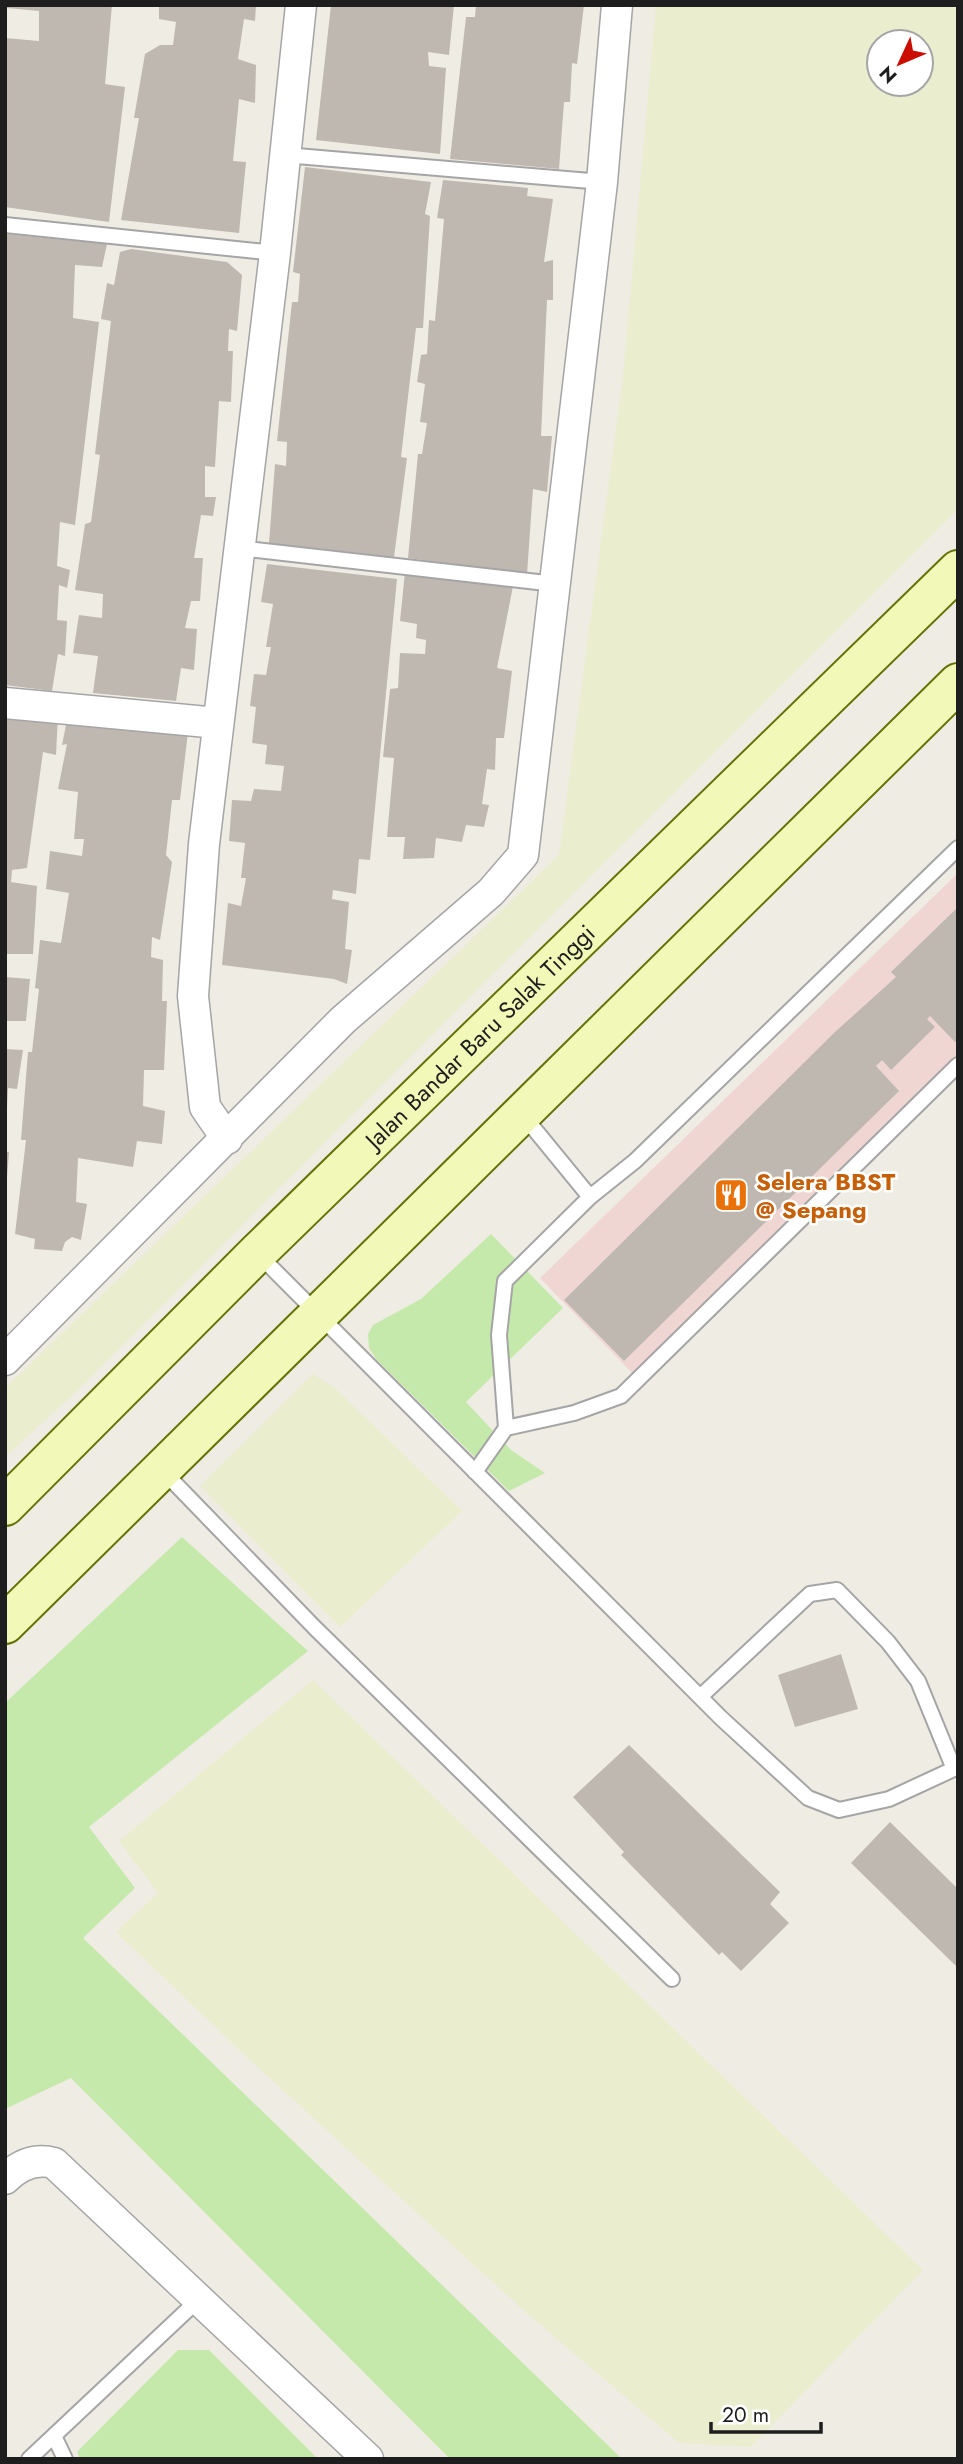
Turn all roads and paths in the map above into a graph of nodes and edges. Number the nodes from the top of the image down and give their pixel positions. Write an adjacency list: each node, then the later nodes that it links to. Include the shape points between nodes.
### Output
1 (301, 5): 3 (street)
2 (617, 5): 4 (street)
3 (285, 155): 4 (lane); 6 (street)
4 (602, 182): 9 (street)
5 (5, 225): 6 (lane)
6 (275, 253): 7 (street)
7 (238, 548): 9 (lane); 12 (street)
8 (958, 570): 18 (main road, Jalan Bandar Baru Salak Tinggi)
9 (555, 584): 16 (street, via 523,855 491,892 343,1020)
10 (958, 683): 15 (main road)
11 (5, 703): 12 (street)
12 (218, 723): 16 (street, via 193,996 205,1107)
13 (958, 848): 17 (lane, via 635,1161)
14 (958, 1065): 21 (lane, via 621,1396 574,1413)
15 (521, 1113): 17 (lane); 19 (main road)
16 (227, 1139): 20 (street)
17 (590, 1197): 21 (lane, via 505,1281 499,1335)
18 (257, 1253): 19 (lane); 24 (main road, Jalan Bandar Baru Salak Tinggi)
19 (318, 1315): 22 (main road); 23 (lane)
20 (5, 1360)
21 (506, 1428): 23 (lane)
22 (162, 1470): 25 (main road); 28 (lane, via 315,1628)
23 (475, 1472): 26 (lane)
24 (5, 1506)
25 (5, 1624)
26 (700, 1697): 27 (lane, via 808,1798 839,1810 889,1799); 27 (lane, via 810,1594 837,1590 888,1642 918,1681)
27 (956, 1768)
28 (672, 1979)
29 (5, 2179): 30 (street, via 15,2169 39,2160 54,2163)
30 (198, 2301): 31 (lane); 34 (street)
31 (55, 2438): 32 (lane); 33 (lane)
32 (29, 2459)
33 (65, 2459)
34 (368, 2459)

